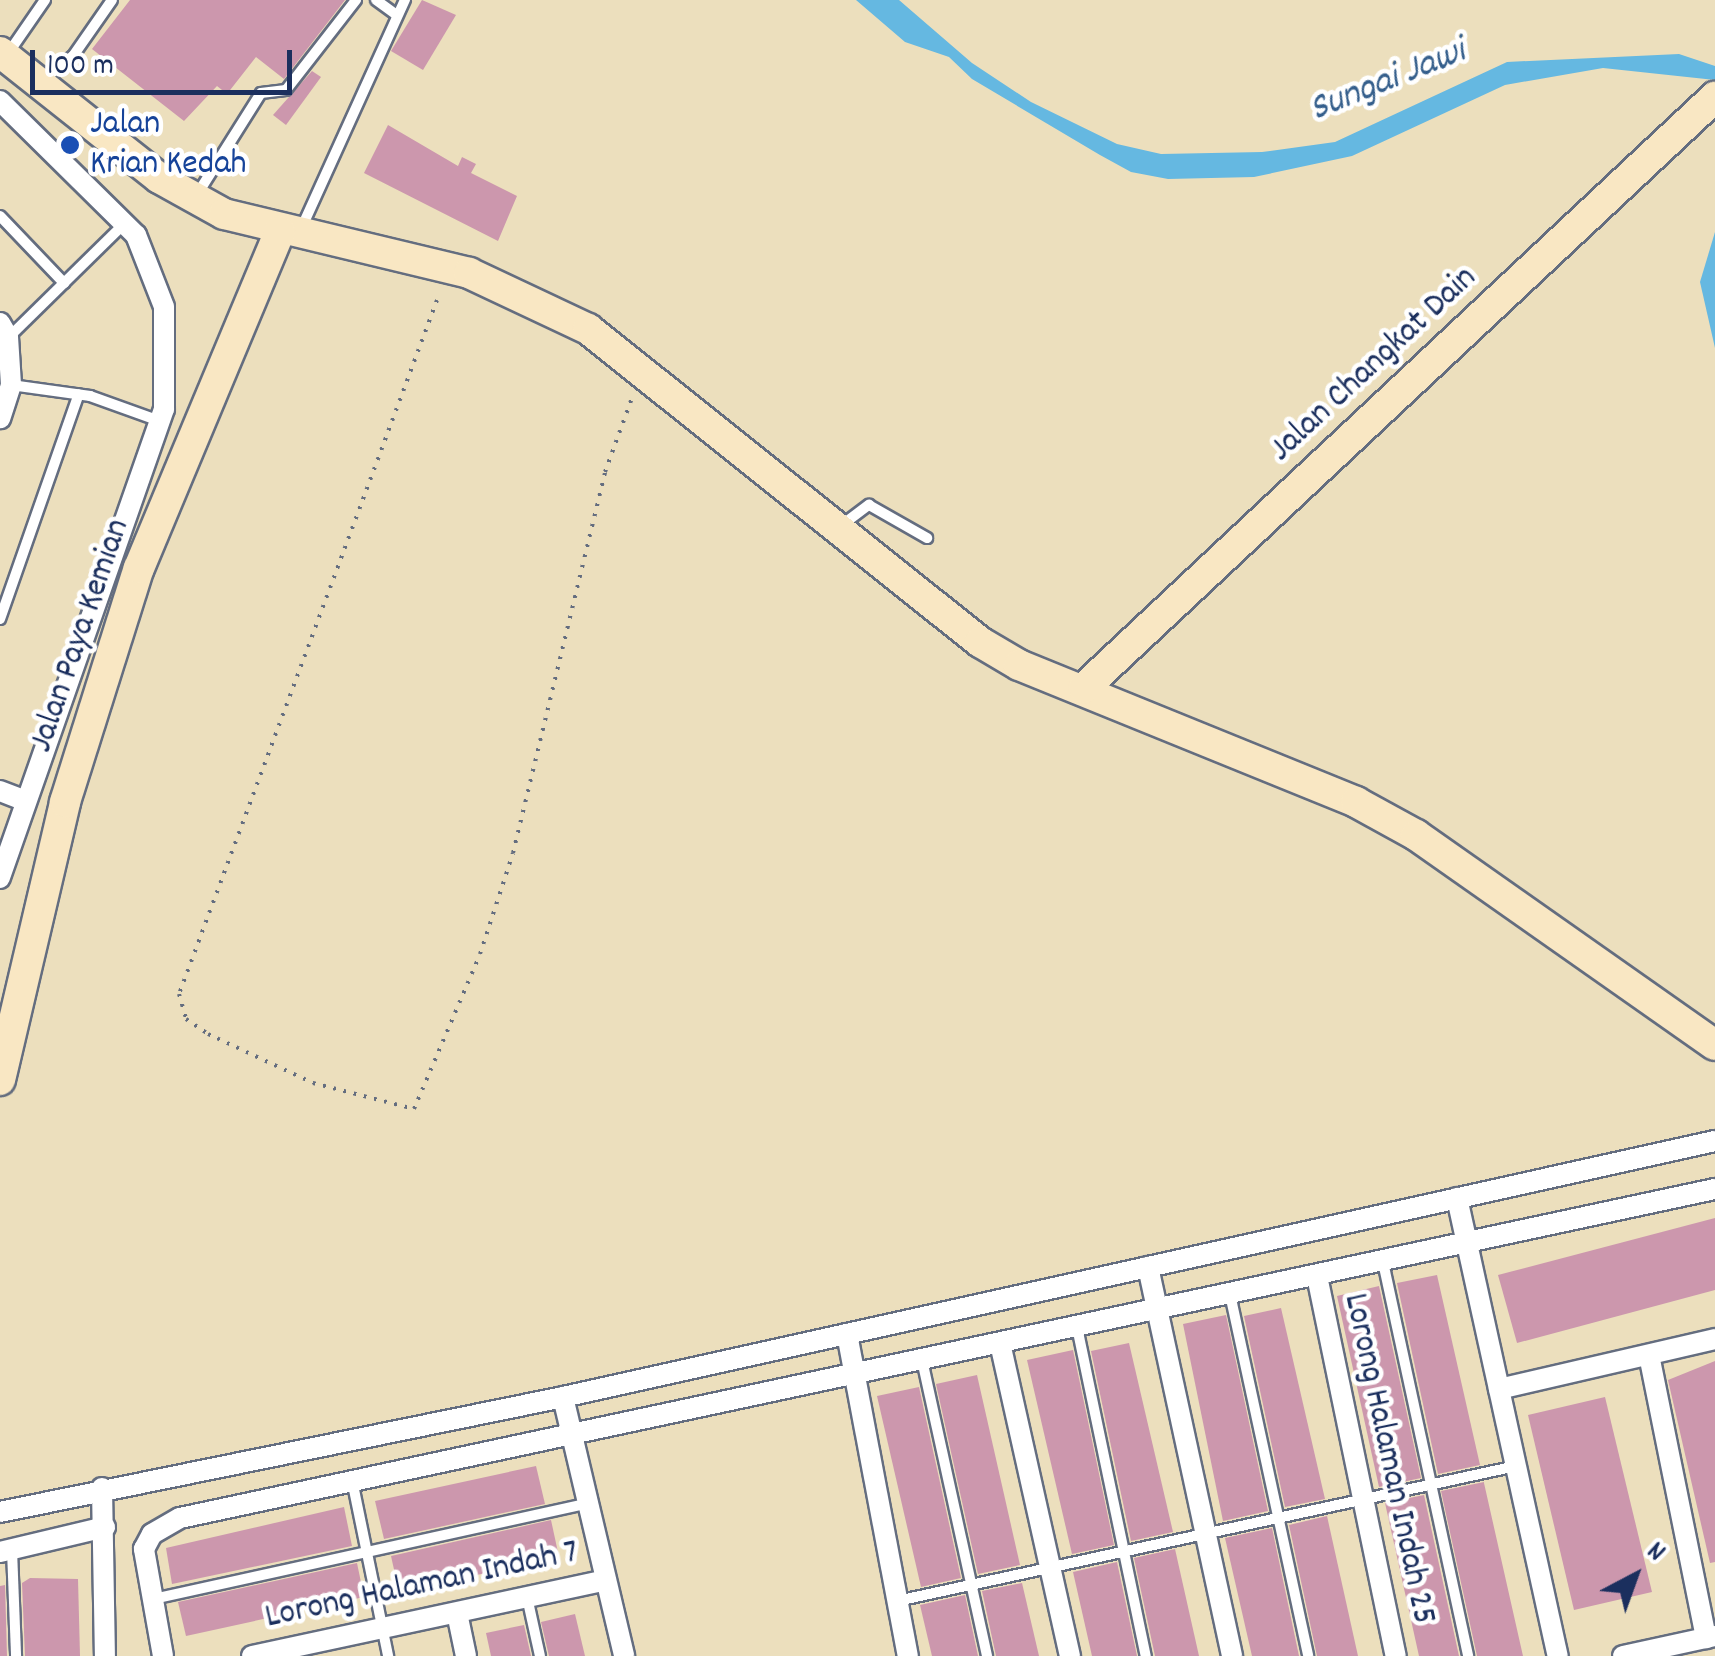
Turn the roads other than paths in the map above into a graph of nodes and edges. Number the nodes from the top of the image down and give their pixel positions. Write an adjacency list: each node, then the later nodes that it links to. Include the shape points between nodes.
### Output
1 (46, 0): 7 (lane)
2 (112, 0): 8 (lane, via 73,56)
3 (356, 0): 12 (lane, via 286,90 260,92)
4 (376, 0): 6 (lane)
5 (405, 0): 6 (lane)
6 (395, 14): 15 (lane)
7 (3, 54): 8 (main road)
8 (40, 82): 12 (main road, via 158,178)
9 (1708, 104): 26 (main road, Jalan Changkat Dain)
10 (8, 106): 11 (lane); 14 (street)
11 (0, 127)
12 (195, 198): 15 (main road)
13 (0, 216): 17 (lane)
14 (125, 223): 17 (lane); 22 (street, via 164,306)
15 (303, 234): 16 (main road); 16 (main road, Jalan Paya Kemian); 23 (main road, via 415,256 530,298 588,329)
16 (263, 278): 30 (main road, Jalan Paya Kemian, via 139,568 65,802)
17 (64, 282): 18 (lane)
18 (4, 330): 19 (street)
19 (7, 372): 20 (lane); 21 (street)
20 (79, 394): 22 (lane); 25 (lane)
21 (0, 418)
22 (160, 421): 28 (street)
23 (838, 529): 24 (lane, via 869,505); 26 (main road, via 980,642 1019,665)
24 (928, 538)
25 (0, 619)
26 (1084, 688): 31 (main road, via 1356,802 1416,835)
27 (0, 791): 28 (street)
28 (24, 800): 29 (street)
29 (0, 878)
30 (8, 1025): 32 (main road, Jalan Paya Kemian)
31 (1715, 1045)
32 (0, 1080)
33 (1715, 1142): 35 (street)
34 (1715, 1189): 36 (street)
35 (1457, 1198): 36 (street); 38 (street)
36 (1467, 1244): 37 (street); 49 (street)
37 (1383, 1262): 39 (street); 54 (lane)
38 (1148, 1267): 41 (street); 43 (street)
39 (1316, 1276): 40 (street); 56 (street, Lorong Halaman Indah 25)
40 (1230, 1294): 41 (street); 59 (lane)
41 (1157, 1310): 42 (street); 61 (street)
42 (1076, 1327): 45 (street); 64 (lane)
43 (846, 1334): 48 (street); 50 (street)
44 (1715, 1339): 46 (street)
45 (1000, 1343): 47 (street); 65 (street)
46 (1648, 1355): 49 (street); 73 (street)
47 (922, 1360): 48 (street); 67 (lane)
48 (854, 1374): 51 (street); 70 (street)
49 (1499, 1389): 52 (street)
50 (563, 1397): 51 (street); 55 (street)
51 (571, 1431): 53 (street); 57 (street)
52 (1516, 1466): 54 (lane); 91 (street)
53 (352, 1479): 63 (lane); 69 (street, via 166,1523 144,1549)
54 (1432, 1484): 56 (lane); 90 (lane)
55 (102, 1488): 58 (street); 60 (street)
56 (1363, 1500): 59 (lane); 89 (street, Lorong Halaman Indah 25)
57 (588, 1503): 63 (lane); 66 (street)
58 (0, 1512)
59 (1278, 1518): 61 (lane); 88 (lane)
60 (106, 1527): 62 (street); 76 (street)
61 (1206, 1534): 64 (lane); 87 (street)
62 (6, 1550): 75 (lane)
63 (366, 1551): 69 (lane); 72 (lane)
64 (1124, 1552): 65 (lane); 86 (lane)
65 (1050, 1568): 67 (lane); 85 (street)
66 (606, 1580): 68 (street, Lorong Halaman Indah 7); 82 (street)
67 (972, 1585): 70 (lane); 84 (lane)
68 (527, 1598): 71 (street, Lorong Halaman Indah 7); 81 (lane)
69 (152, 1599): 77 (street)
70 (897, 1601): 83 (street)
71 (456, 1613): 72 (street, Lorong Halaman Indah 7); 80 (street)
72 (382, 1628): 74 (street, Lorong Halaman Indah 7); 79 (lane)
73 (1710, 1637): 92 (street)
74 (319, 1649): 78 (street, Lorong Halaman Indah 7)
75 (16, 1656)
76 (105, 1656)
77 (164, 1656)
78 (252, 1656)
79 (388, 1656)
80 (466, 1656)
81 (540, 1656)
82 (624, 1656)
83 (908, 1656)
84 (987, 1656)
85 (1070, 1656)
86 (1146, 1656)
87 (1232, 1656)
88 (1308, 1656)
89 (1396, 1656)
90 (1468, 1656)
91 (1558, 1656)
92 (1623, 1656)

